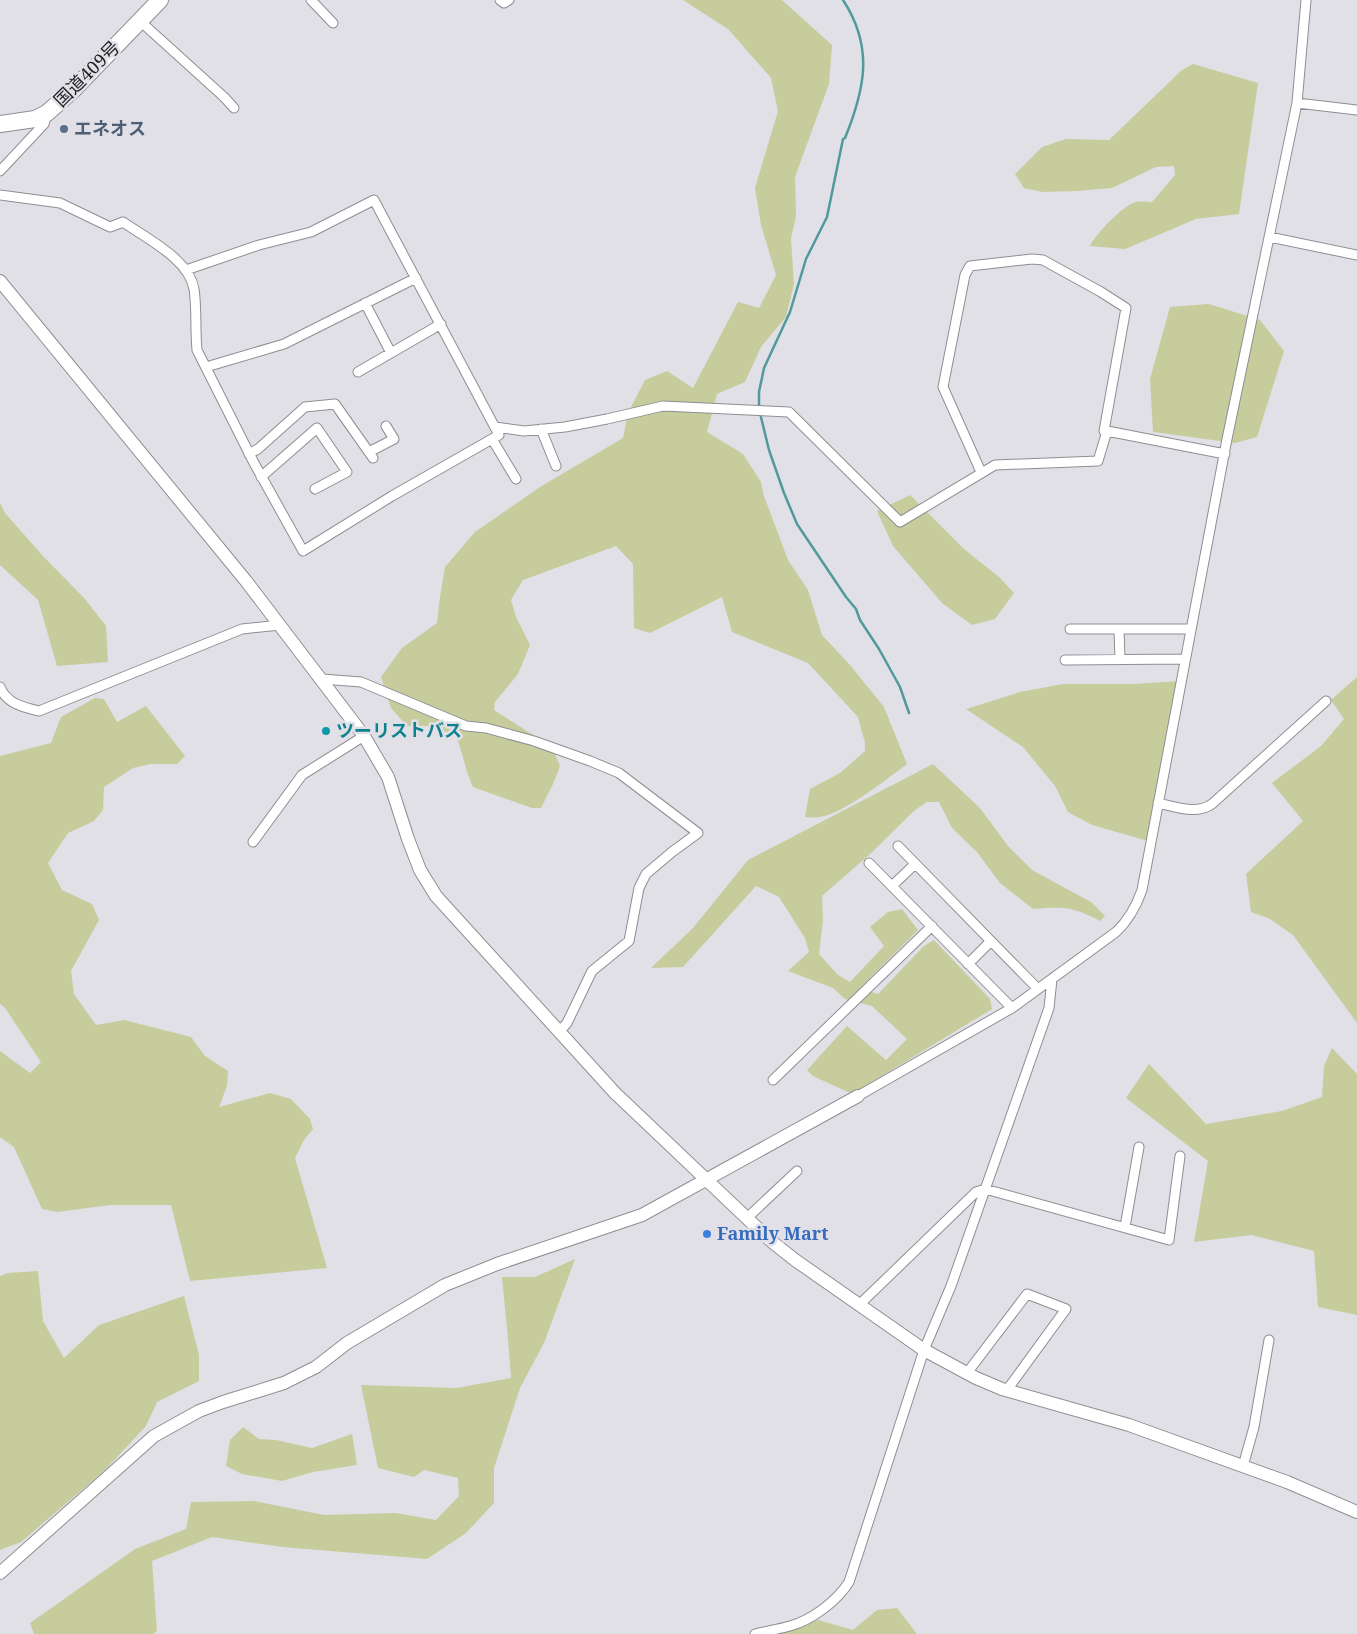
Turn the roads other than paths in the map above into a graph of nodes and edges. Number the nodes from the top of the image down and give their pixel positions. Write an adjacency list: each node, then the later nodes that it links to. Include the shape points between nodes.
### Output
1 (160, 0): 6 (highway, 国道409号)
2 (311, 0): 7 (street)
3 (500, 0): 4 (street, via 504,3)
4 (509, 0)
5 (1306, 0): 8 (street)
6 (140, 21): 9 (street); 11 (highway, 国道409号)
7 (333, 23)
8 (1297, 103): 10 (street); 15 (street)
9 (234, 108)
10 (1357, 110)
11 (48, 113): 12 (highway, 国道409号, via 35,119); 13 (street, via 44,124)
12 (0, 124)
13 (0, 171)
14 (0, 195): 17 (street, via 60,203 110,227 122,222)
15 (1269, 236): 16 (street); 31 (street)
16 (1357, 255)
17 (186, 270): 18 (street, via 259,245 311,232 374,200); 23 (street, via 194,291 197,350)
18 (416, 278): 20 (street); 21 (street)
19 (0, 281): 37 (street)
20 (365, 303): 22 (street); 23 (street, via 284,344)
21 (440, 324): 22 (street); 26 (street)
22 (391, 353): 24 (street)
23 (206, 367): 30 (street)
24 (358, 372)
25 (386, 426): 30 (street, via 394,439 371,455 335,404 305,407)
26 (495, 427): 27 (street, via 524,431); 29 (street, via 499,435)
27 (541, 429): 32 (street); 33 (street, via 663,406 789,412 900,522)
28 (1107, 431): 31 (street); 33 (street, via 1098,461 995,465); 33 (street, via 1104,431 1126,308 1043,260 970,266 965,275 943,387)
29 (492, 439): 34 (street, via 303,551); 35 (street)
30 (249, 454): 34 (street)
31 (1225, 454): 39 (street)
32 (556, 466)
33 (981, 472)
34 (261, 477): 36 (street, via 317,428 347,472)
35 (516, 479)
36 (315, 489)
37 (280, 624): 44 (street); 45 (street, via 242,629 39,711 18,706 4,695)
38 (1120, 629): 39 (street); 40 (street); 42 (street)
39 (1191, 629): 43 (street)
40 (1070, 630)
41 (1065, 660): 42 (street)
42 (1120, 660): 43 (street)
43 (1185, 660): 48 (street)
44 (322, 680): 47 (street); 60 (street, via 360,682 466,726 534,741 590,761 619,773 698,833 646,874 639,888 629,941 592,971 567,1023)
45 (0, 687)
46 (1326, 701): 48 (street, via 1205,809)
47 (364, 736): 49 (street, via 302,775); 60 (street, via 388,777 420,870 432,890)
48 (1158, 803): 57 (street, via 1137,906 1116,932)
49 (253, 842)
50 (898, 846): 52 (street)
51 (870, 863): 53 (street)
52 (915, 864): 53 (street); 55 (street)
53 (893, 885): 54 (street)
54 (932, 926): 56 (street); 61 (street)
55 (991, 941): 56 (street); 58 (street)
56 (968, 964): 59 (street)
57 (1052, 979): 58 (street); 67 (street, via 1049,1008)
58 (1038, 989): 59 (street)
59 (1012, 1008): 62 (street)
60 (559, 1032): 66 (street, via 614,1094)
61 (773, 1080)
62 (858, 1096): 66 (street)
63 (1138, 1147): 69 (street)
64 (1180, 1156): 69 (street, via 1169,1240)
65 (796, 1171): 68 (street)
66 (706, 1180): 68 (street); 77 (street, via 642,1216 496,1264 444,1285 347,1343 316,1367 284,1383 199,1411 177,1423 154,1436)
67 (985, 1189): 69 (street); 70 (street, via 976,1192); 72 (street, via 951,1286)
68 (747, 1218): 70 (street, via 795,1260)
69 (1125, 1227)
70 (859, 1305): 72 (street)
71 (1269, 1340): 75 (street, via 1254,1427)
72 (924, 1350): 73 (street); 78 (street, via 844,1591 800,1622)
73 (967, 1373): 74 (street); 74 (street, via 1027,1294 1066,1309)
74 (1007, 1390): 75 (street, via 1129,1425)
75 (1242, 1466): 76 (street)
76 (1357, 1512)
77 (0, 1573)
78 (755, 1634)

